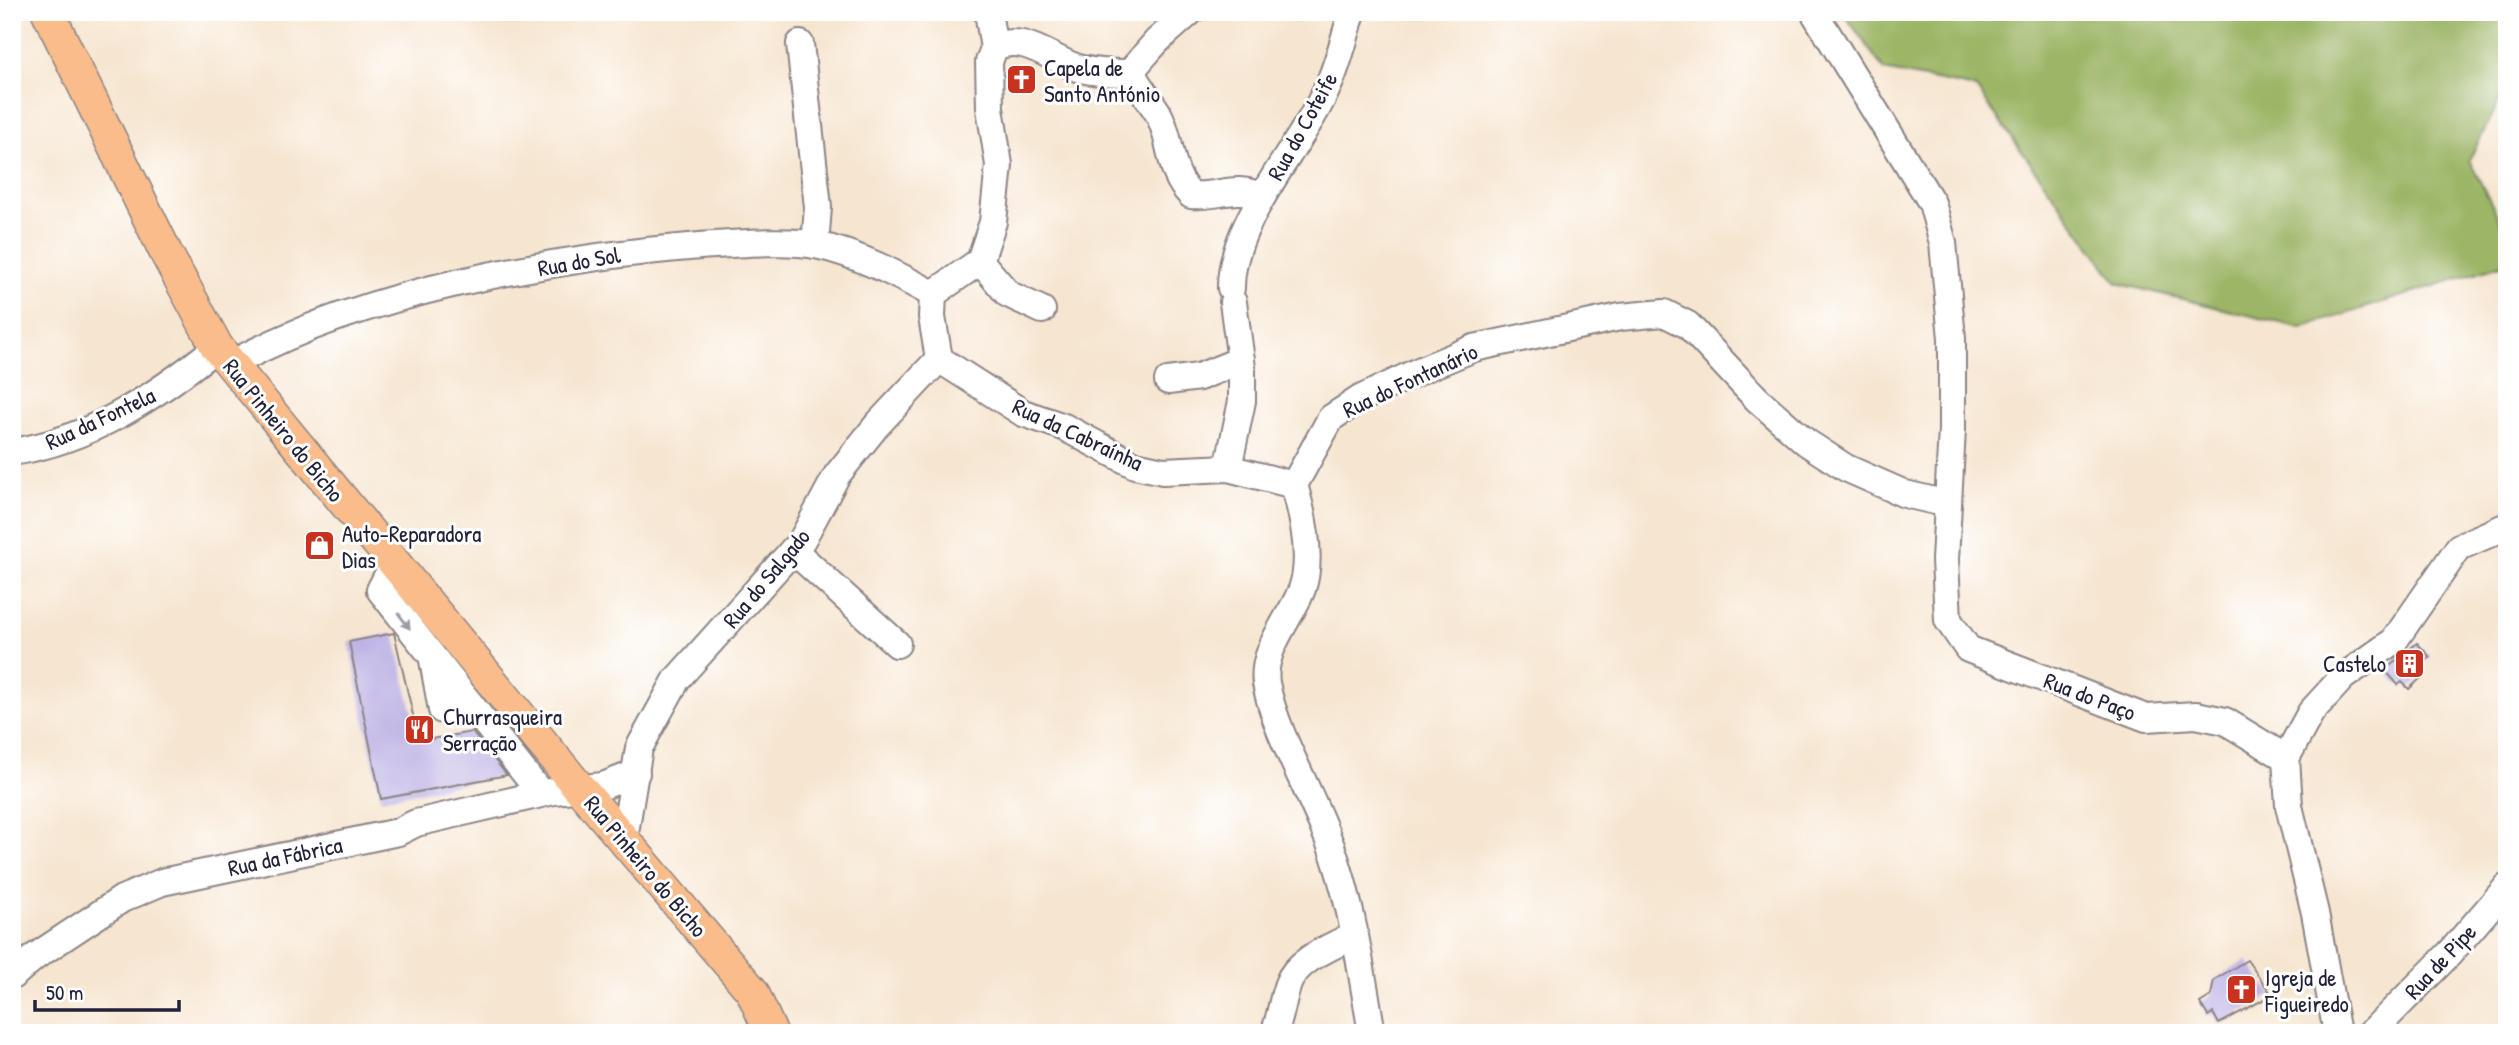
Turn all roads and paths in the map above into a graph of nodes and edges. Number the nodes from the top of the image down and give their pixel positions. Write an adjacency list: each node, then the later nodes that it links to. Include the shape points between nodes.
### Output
1 (48, 12): 14 (main road, Rua Pinheiro do Bicho, via 166,253)
2 (988, 12): 7 (street)
3 (1190, 12): 8 (street)
4 (1352, 12): 9 (street, Rua do Coteife, via 1329,84)
5 (1814, 12): 21 (street, Rua do Paço, via 1932,203 1940,230 1952,338)
6 (800, 44): 10 (street, via 818,206)
7 (994, 48): 8 (street, via 1006,41 1019,42 1081,69); 11 (street, via 989,62 990,108 999,165 993,222)
8 (1131, 71): 9 (street, via 1158,113 1175,174 1191,195 1241,189)
9 (1261, 197): 16 (street, via 1231,262)
10 (815, 244): 12 (street, Rua do Sol, via 885,267); 14 (street, Rua do Sol, via 636,251 481,279 330,318 266,345)
11 (980, 261): 12 (street); 13 (street, via 1007,294)
12 (933, 294): 15 (street)
13 (1042, 310)
14 (223, 356): 18 (street, Rua da Fontela, via 114,417 31,450); 24 (main road, Rua Pinheiro do Bicho)
15 (939, 359): 19 (street, Rua da Cabraínha, via 1023,413 1065,427 1135,465 1163,471); 23 (street, Rua do Salgado, via 837,475)
16 (1241, 360): 17 (street, via 1199,377); 19 (street, via 1242,401)
17 (1168, 381)
18 (12, 452)
19 (1228, 468): 20 (street, Rua da Cabraínha)
20 (1294, 485): 21 (street, Rua do Fontanário, via 1331,418 1421,370 1474,348 1620,317 1664,313 1688,325 1757,399 1805,442 1846,468 1905,494); 33 (street, via 1306,553 1303,588 1269,655 1266,680 1275,714 1336,860)
21 (1948, 504): 26 (street, Rua do Paço, via 1948,620 1968,649 2146,718 2196,715 2225,721)
22 (2507, 526): 26 (street, via 2459,547 2393,640 2343,677 2311,712)
23 (793, 550): 25 (street); 27 (street, Rua do Salgado, via 677,679 639,748)
24 (394, 564): 28 (main road, Rua Pinheiro do Bicho); 29 (street, one-way to 29, via 380,590 433,658 442,710 470,704)
25 (897, 644)
26 (2286, 758): 38 (street, via 2289,806)
27 (636, 773): 28 (street, via 603,786); 31 (street, Rua do Salgado)
28 (576, 783): 29 (street); 31 (main road, Rua Pinheiro do Bicho); 34 (street, Rua da Fábrica, via 416,823 398,832 162,882 122,899)
29 (535, 786): 30 (street)
30 (396, 811)
31 (624, 839): 35 (main road, Rua Pinheiro do Bicho, via 752,991)
32 (2507, 887): 39 (street, Rua de Pipe)
33 (1354, 935): 36 (street, via 1296,971); 37 (street)
34 (12, 976)
35 (771, 1033)
36 (1274, 1033)
37 (1372, 1033)
38 (2337, 1033)
39 (2371, 1033)

